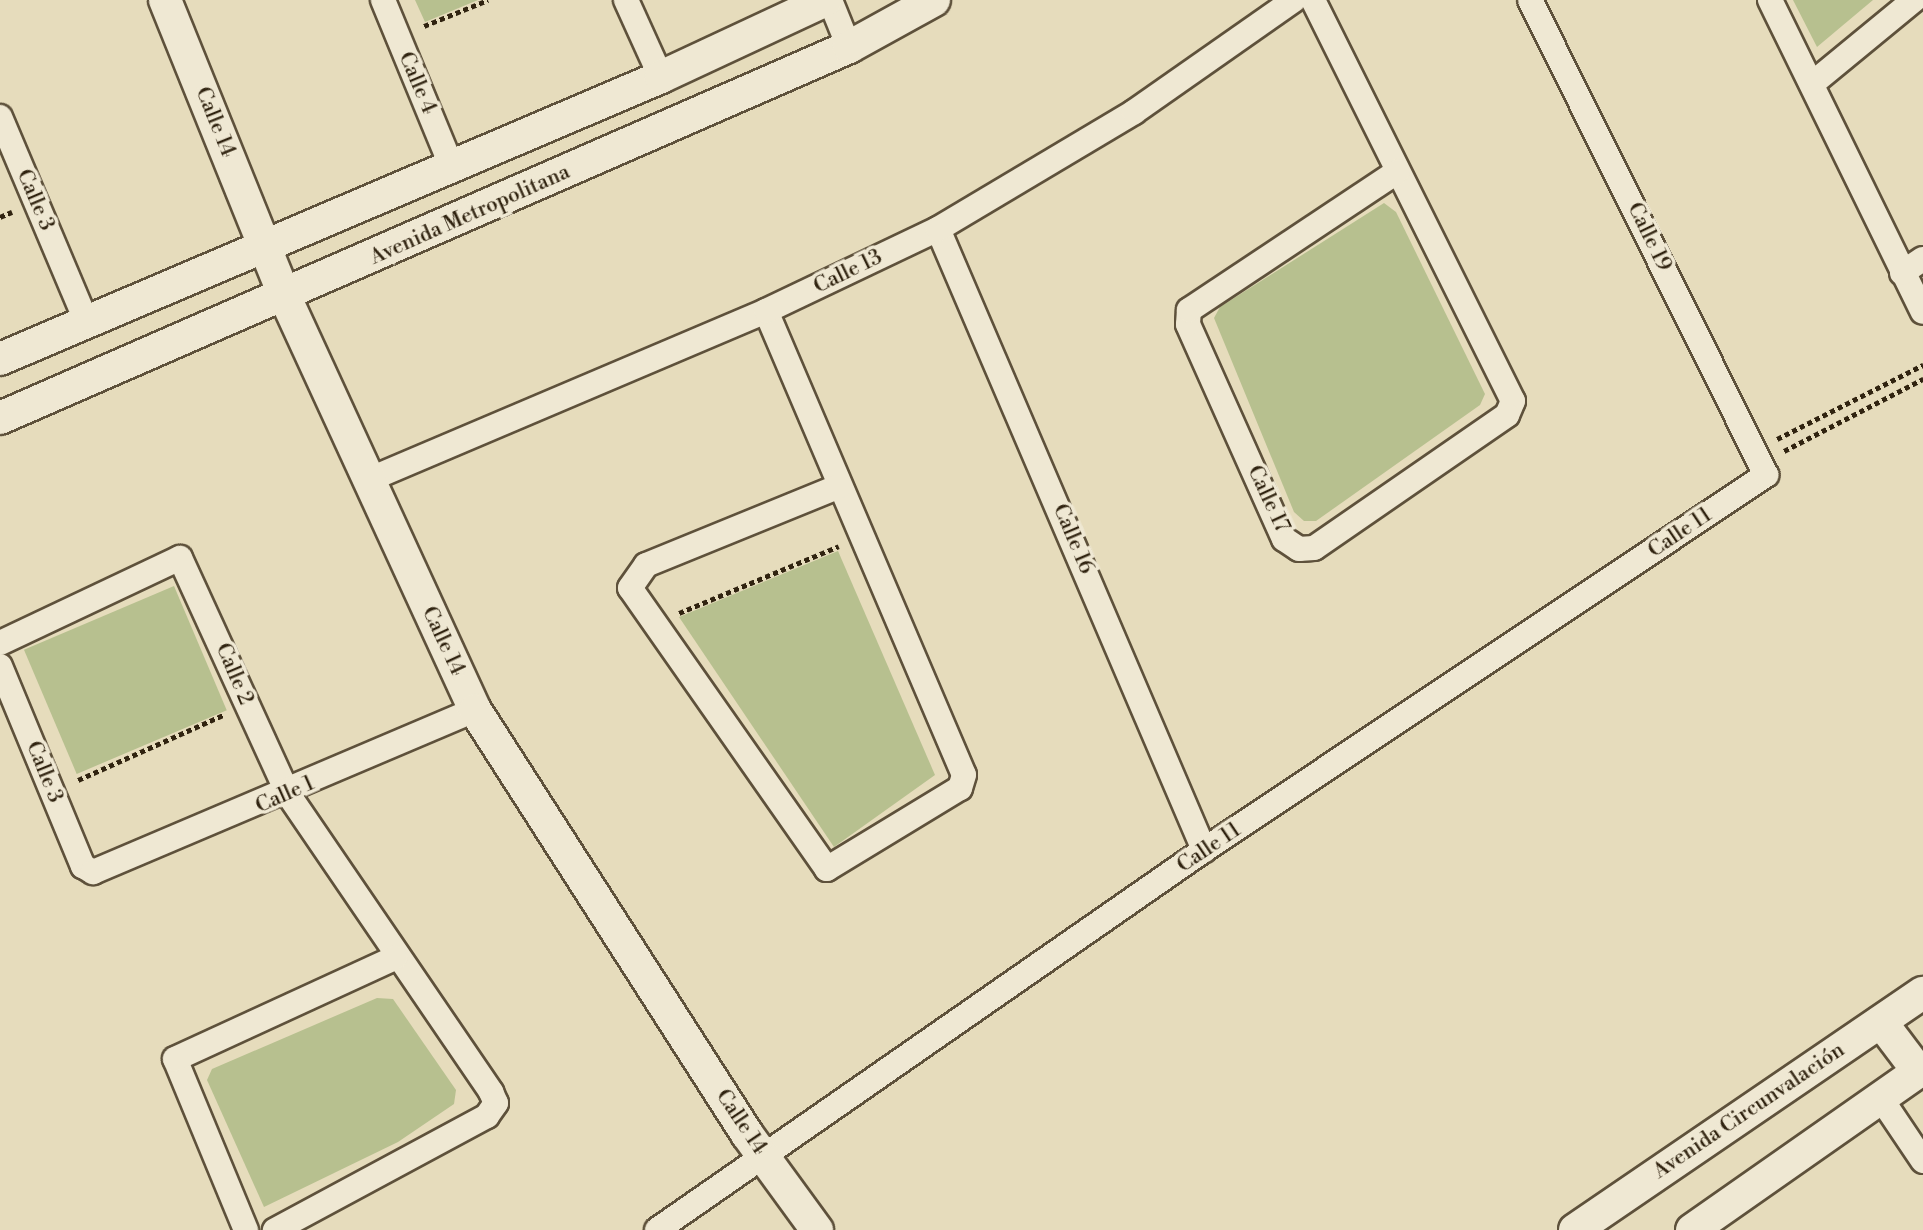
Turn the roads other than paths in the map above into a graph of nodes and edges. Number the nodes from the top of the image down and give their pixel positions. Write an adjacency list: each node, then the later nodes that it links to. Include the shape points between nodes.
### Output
1 (165, 0): 18 (street, Calle 14)
2 (383, 0): 15 (street, Calle 4)
3 (626, 0): 12 (street)
4 (828, 0): 11 (street); 12 (street)
5 (934, 0): 11 (street, Avenida Metropolitana)
6 (1294, 0): 17 (street, Calle 13, via 1135,112)
7 (1313, 0): 16 (street, Calle 17)
8 (1530, 0): 27 (street, Calle 19)
9 (1770, 0): 13 (street)
10 (1914, 0): 13 (street)
11 (849, 47): 21 (street, Avenida Metropolitana)
12 (661, 77): 15 (street)
13 (1813, 83): 20 (street)
14 (0, 117): 24 (street, Calle 3)
15 (451, 165): 18 (street)
16 (1397, 172): 16 (street, Calle 17, via 1513,401 1507,415 1485,431 1314,548 1299,549 1284,539 1188,324 1189,310)
17 (938, 229): 22 (street, Calle 13); 34 (street, Calle 16)
18 (264, 245): 21 (street, Calle 14); 24 (street)
19 (1923, 259): 20 (street)
20 (1902, 273): 23 (street)
21 (285, 297): 26 (street, Avenida Metropolitana); 28 (street, Calle 14)
22 (766, 311): 28 (street, Calle 13); 29 (street)
23 (1923, 312)
24 (86, 321): 25 (street)
25 (0, 359)
26 (0, 418)
27 (1760, 463): 34 (street, Calle 11)
28 (368, 480): 32 (street, Calle 14)
29 (840, 486): 29 (street, via 635,572 630,588 819,865 837,868 965,782 946,721)
30 (0, 643): 33 (street, Calle 2, via 180,558)
31 (0, 666): 35 (street, Calle 3, via 83,866)
32 (475, 710): 33 (street, Calle 1); 41 (street, Calle 14)
33 (288, 794): 35 (street, Calle 1); 36 (street, Calle 2)
34 (1205, 850): 41 (street, Calle 11)
35 (93, 872)
36 (395, 958): 43 (street, via 175,1059); 44 (street, Calle 2, via 496,1103 463,1130)
37 (1923, 993): 38 (street, Avenida Circunvalación)
38 (1881, 1021): 39 (street); 47 (street, Avenida Circunvalación)
39 (1920, 1070): 40 (street)
40 (1880, 1097): 42 (street); 48 (street)
41 (764, 1155): 45 (street, Calle 11); 46 (street, Calle 14)
42 (1923, 1161)
43 (246, 1230)
44 (275, 1230)
45 (657, 1230)
46 (817, 1230)
47 (1575, 1230)
48 (1692, 1230)

